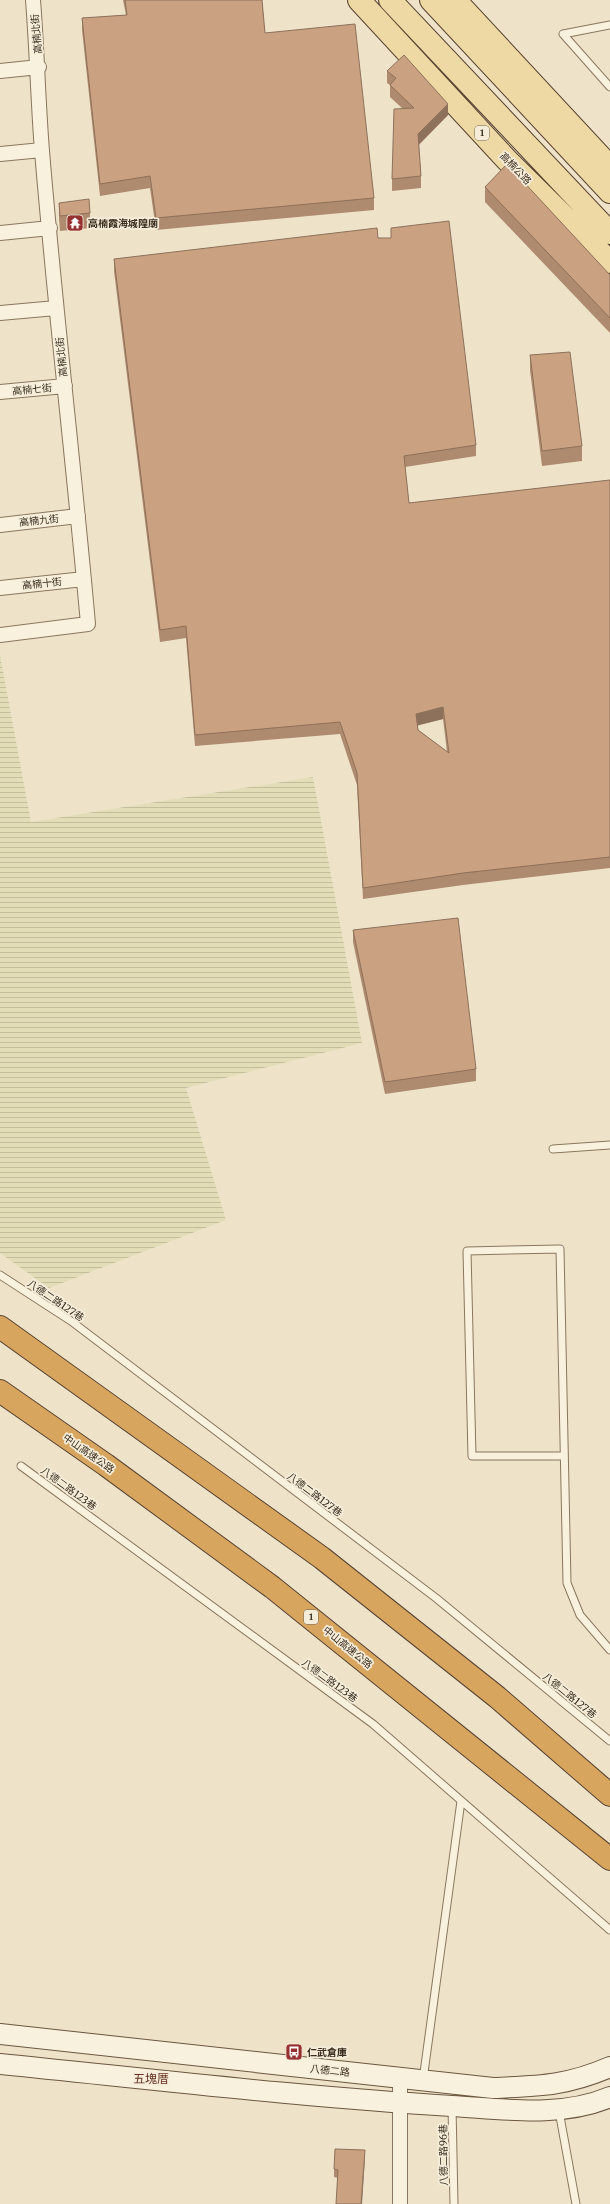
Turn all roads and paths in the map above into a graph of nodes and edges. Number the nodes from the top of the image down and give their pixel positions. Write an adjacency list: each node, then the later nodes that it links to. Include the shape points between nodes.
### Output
1 (33, 0): 7 (street, 高楠北街)
2 (359, 0): 14 (main road, 高楠公路 / 1)
3 (390, 0): 11 (main road, 1)
4 (430, 0): 10 (main road)
5 (455, 0): 10 (main road)
6 (610, 25): 9 (lane, via 563,34)
7 (38, 67): 8 (street); 12 (street, 高楠北街)
8 (0, 71)
9 (610, 86)
10 (552, 118): 11 (main road); 15 (main road); 16 (main road)
11 (525, 144): 14 (main road); 19 (main road, 1)
12 (42, 150): 13 (street); 17 (street, 高楠北街)
13 (0, 154)
14 (507, 160): 20 (main road, 高楠公路 / 1)
15 (610, 168)
16 (610, 192)
17 (50, 228): 18 (street); 21 (street, 高楠北街)
18 (0, 233)
19 (610, 233)
20 (610, 262)
21 (56, 308): 22 (street); 23 (street, 高楠北街)
22 (0, 313)
23 (64, 386): 24 (street, 高楠七街); 25 (street, 高楠北街)
24 (0, 392)
25 (78, 516): 26 (street, 高楠九街); 27 (street, 高楠北街)
26 (0, 525)
27 (84, 579): 28 (street, 高楠十街); 29 (street, 高楠北街, via 88,624)
28 (0, 588)
29 (0, 635)
30 (610, 1145): 31 (lane)
31 (553, 1149)
32 (0, 1275): 38 (lane, 八德二路127巷, via 71,1321 436,1598)
33 (0, 1327): 39 (highway, via 322,1558 497,1697)
34 (0, 1391): 41 (highway, 中山高速公路 / 1, via 272,1587)
35 (563, 1456): 35 (lane, via 560,1249 467,1252 472,1456); 37 (lane, via 567,1583 580,1615)
36 (21, 1466): 40 (lane, 八德二路123巷, via 373,1724)
37 (610, 1650)
38 (610, 1741)
39 (610, 1795)
40 (461, 1801): 42 (lane, 八德二路123巷); 47 (lane)
41 (610, 1859)
42 (610, 1930)
43 (0, 2034): 46 (street, 八德二路)
44 (0, 2064): 49 (street)
45 (610, 2067): 47 (street, 八德二路, via 583,2079 551,2086 493,2088)
46 (400, 2078): 47 (street, 八德二路); 49 (street)
47 (422, 2081)
48 (610, 2097): 51 (street, via 595,2103)
49 (400, 2104): 50 (street); 52 (street)
50 (452, 2106): 51 (street); 53 (lane, 八德二路96巷)
51 (559, 2110): 54 (lane)
52 (400, 2204)
53 (454, 2204)
54 (576, 2204)

